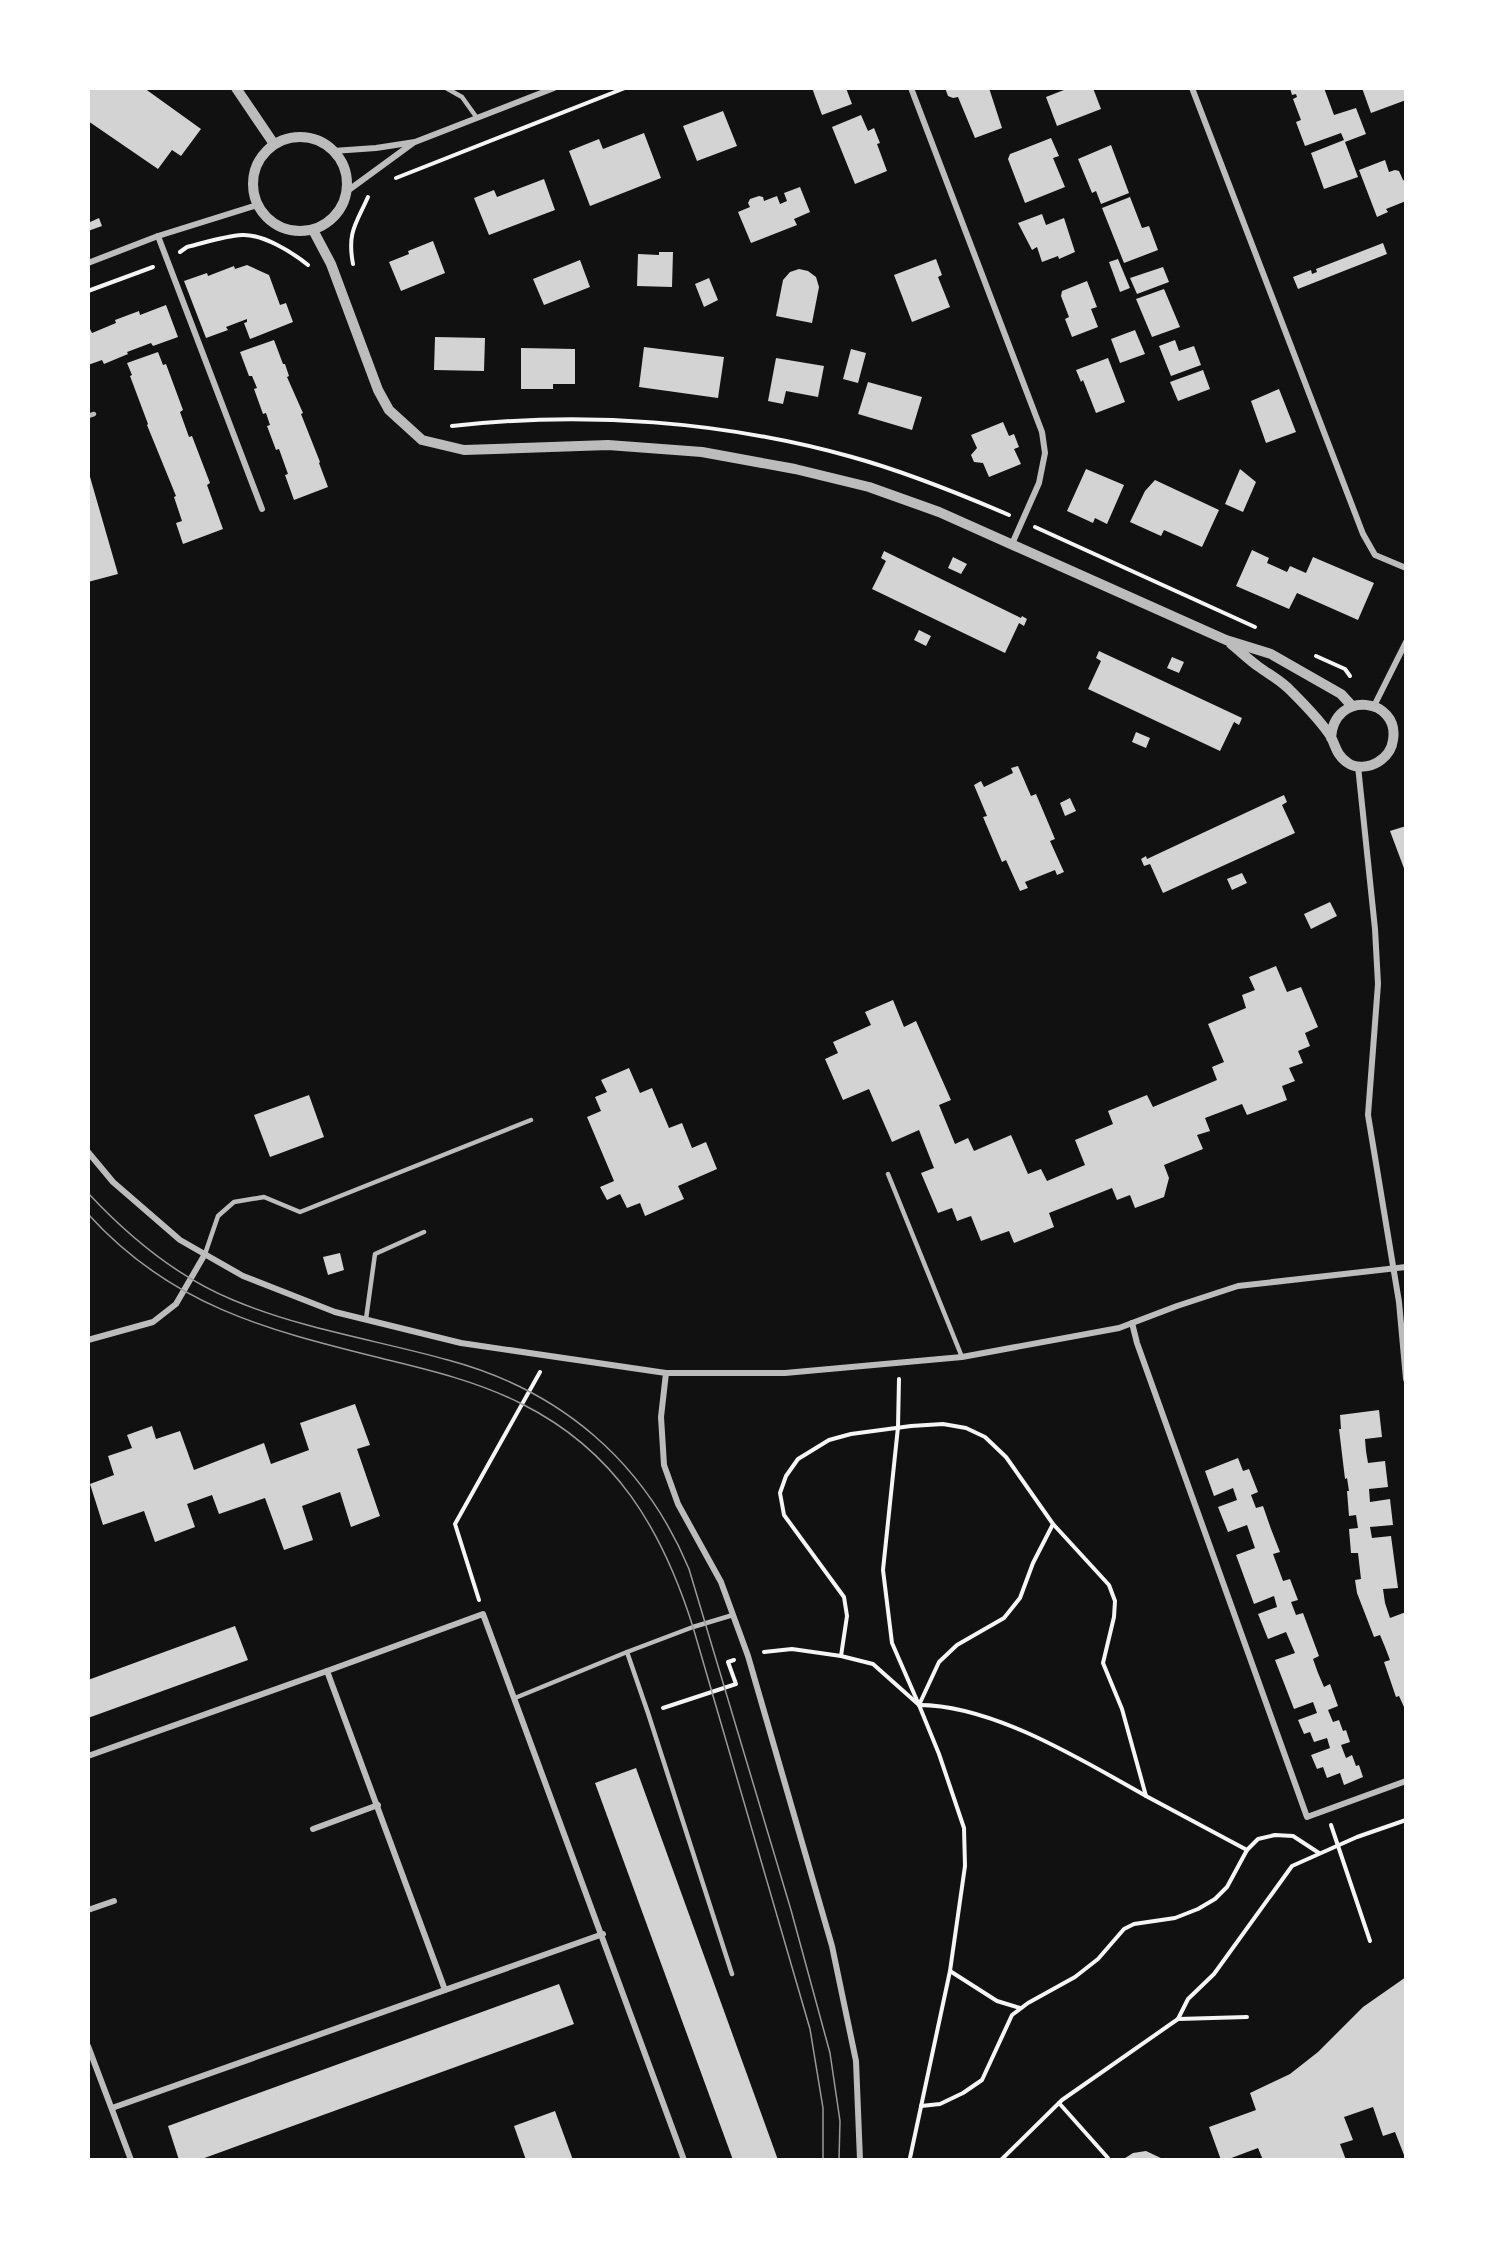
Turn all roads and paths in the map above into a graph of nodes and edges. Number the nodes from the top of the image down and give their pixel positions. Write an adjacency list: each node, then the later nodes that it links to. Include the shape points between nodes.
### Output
1 (236, 88): 9 (street)
2 (446, 88): 7 (lane, via 462,97)
3 (554, 88): 7 (street)
4 (626, 88): 11 (path)
5 (911, 88): 21 (street, via 1042,432 1046,453 1039,483)
6 (1192, 88): 23 (street, via 1363,534 1375,555)
7 (477, 118): 8 (street)
8 (415, 142): 10 (street); 13 (street)
9 (274, 144): 10 (street, via 303,136 316,139); 14 (street, via 256,164 253,193)
10 (333, 151): 13 (street, via 345,168)
11 (390, 181)
12 (374, 190): 18 (path, via 354,224)
13 (346, 192): 15 (street, via 338,213)
14 (257, 205): 15 (street, via 276,225 288,230); 16 (street)
15 (313, 230): 22 (street, via 331,264 378,390 389,410 422,440 464,450 608,445 702,452 869,487)
16 (158, 236): 17 (street); 20 (street)
17 (88, 263)
18 (355, 270)
19 (446, 427): 21 (path, via 546,418 615,420 785,440 935,484)
20 (262, 509)
21 (1022, 521): 22 (street); 24 (path)
22 (1012, 544): 25 (street)
23 (1406, 568)
24 (1255, 627)
25 (1226, 640): 28 (street, via 1271,654); 31 (street, via 1279,679)
26 (1406, 642): 29 (street)
27 (1306, 651): 28 (path, via 1345,669 1354,681)
28 (1356, 705): 29 (street); 31 (street, via 1340,713)
29 (1374, 706): 30 (street, via 1389,718)
30 (1394, 736): 32 (street); 33 (street, via 1392,746 1380,760)
31 (1331, 738): 33 (street, via 1338,754 1350,765)
32 (1406, 742)
33 (1358, 766): 40 (street, via 1377,984 1368,1115)
34 (531, 1120): 38 (lane, via 300,1212 264,1197 234,1202 218,1216)
35 (88, 1152): 38 (street, via 113,1182 180,1240)
36 (888, 1174): 45 (lane)
37 (424, 1233): 41 (lane, via 375,1254)
38 (205, 1254): 41 (street, via 243,1276 335,1312); 43 (street, via 176,1304 153,1322)
39 (1406, 1267): 40 (street)
40 (1392, 1269): 42 (street, via 1238,1286); 48 (street)
41 (366, 1319): 44 (street, via 460,1343)
42 (1132, 1323): 45 (street); 61 (street, via 1307,1817)
43 (88, 1340)
44 (549, 1355): 47 (street); 51 (path, via 455,1524)
45 (962, 1357): 46 (street)
46 (898, 1364): 47 (street, via 785,1373); 49 (path)
47 (666, 1373): 52 (street, via 661,1417 664,1465 678,1504 721,1582)
48 (1406, 1379)
49 (898, 1427): 50 (path, via 944,1424 985,1437 1006,1457); 56 (path, via 883,1570 892,1643); 56 (path, via 829,1440 798,1459 780,1493 784,1515 844,1597 848,1616 842,1656 873,1664)
50 (1053, 1524): 56 (path, via 1020,1598 1004,1618 957,1645 939,1662); 59 (path, via 1109,1585 1115,1601 1103,1663 1122,1709)
51 (483, 1614): 54 (street); 55 (street)
52 (733, 1615): 53 (lane); 85 (street, via 832,1946 856,2061)
53 (627, 1652): 55 (lane); 72 (lane)
54 (327, 1671): 57 (street); 60 (street)
55 (515, 1698): 69 (street)
56 (919, 1705): 59 (path, via 940,1705 986,1716 1058,1748); 71 (path, via 964,1828 965,1866)
57 (88, 1756)
58 (1406, 1780): 61 (street)
59 (1146, 1796): 65 (path)
60 (378, 1805): 63 (street); 73 (street)
61 (1325, 1810): 64 (path)
62 (1406, 1820): 64 (path)
63 (313, 1829)
64 (1339, 1845): 66 (path); 70 (path)
65 (1247, 1850): 66 (path, via 1258,1839 1293,1836); 74 (path, via 1227,1887 1215,1899 1175,1918 1134,1923 1075,1977)
66 (1319, 1853): 76 (path, via 1292,1866 1214,1974 1188,1999)
67 (114, 1901): 68 (street)
68 (88, 1910)
69 (603, 1934): 73 (street); 84 (street)
70 (1370, 1941)
71 (950, 1971): 74 (path, via 997,2001); 79 (path)
72 (732, 1974)
73 (445, 1990): 80 (street)
74 (1021, 2009): 79 (path, via 1012,2015 982,2080 940,2104)
75 (1247, 2017): 76 (path)
76 (1178, 2019): 78 (path)
77 (88, 2046): 80 (street)
78 (1059, 2103): 81 (path); 86 (path)
79 (921, 2106): 82 (path)
80 (112, 2108): 83 (street)
81 (1108, 2158)
82 (909, 2159)
83 (131, 2160)
84 (684, 2160)
85 (860, 2160)
86 (1001, 2160)

